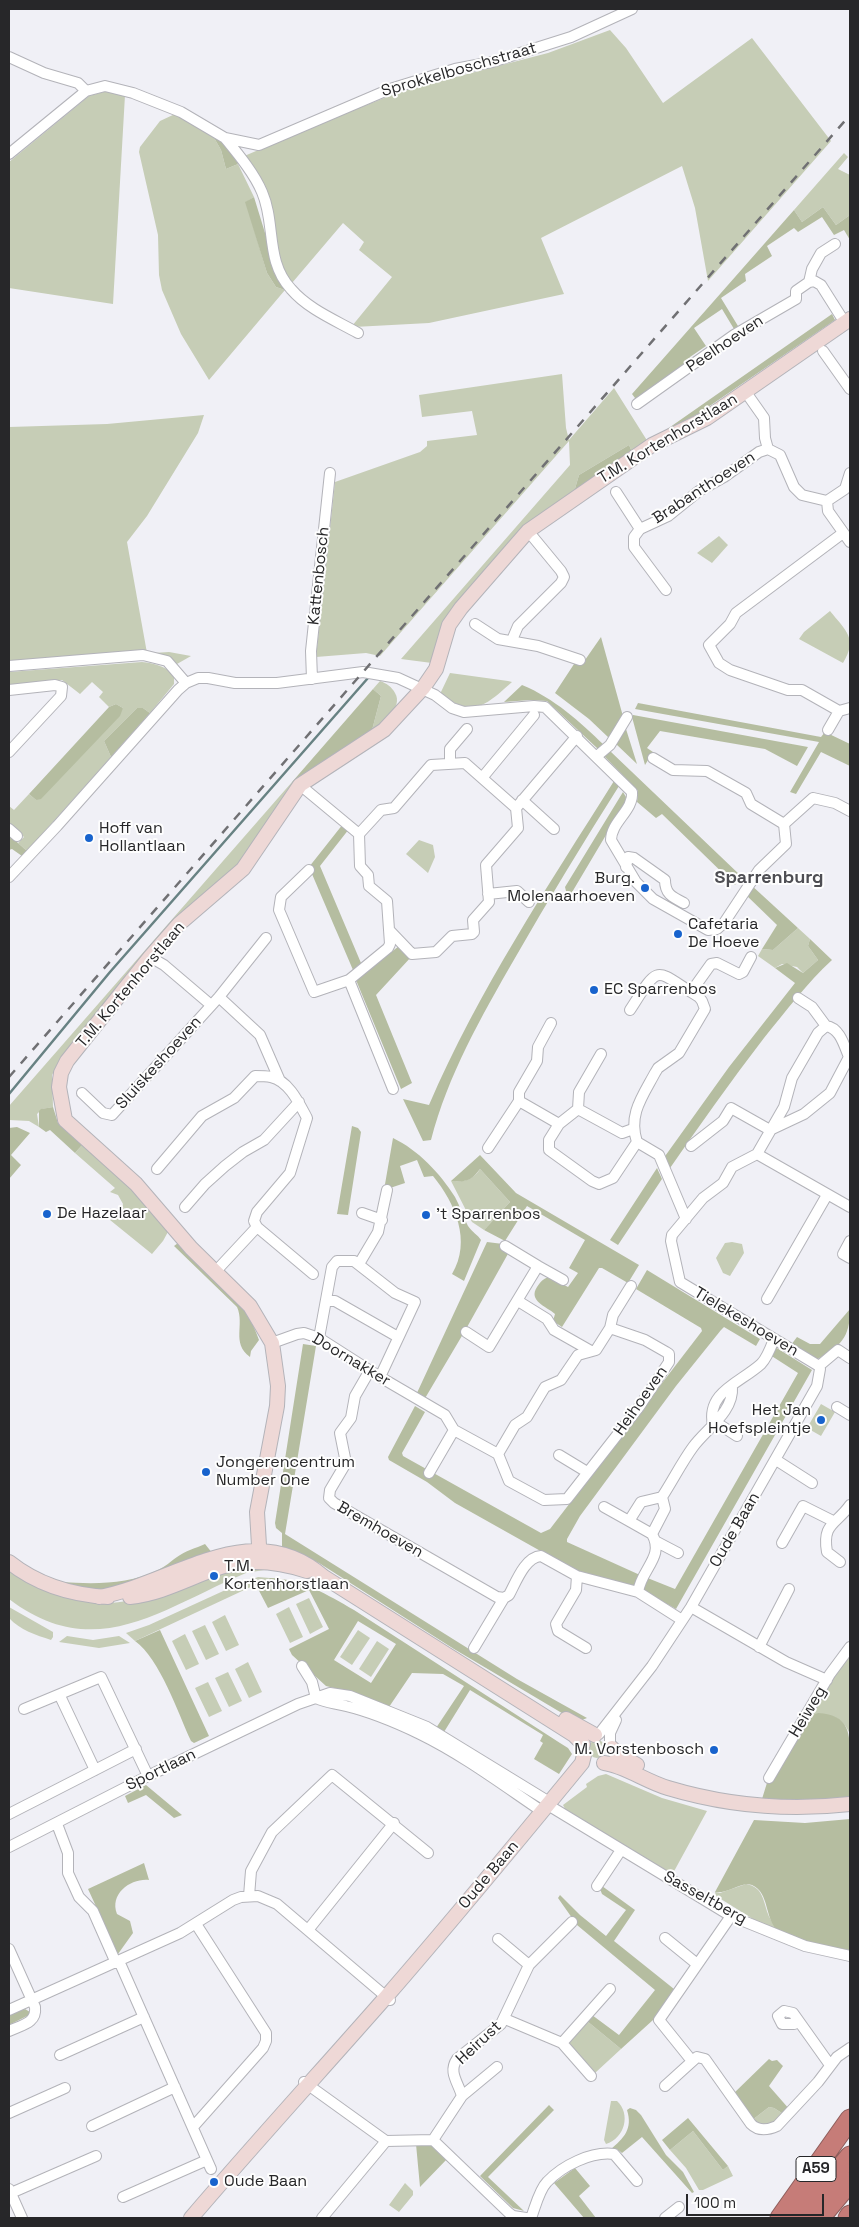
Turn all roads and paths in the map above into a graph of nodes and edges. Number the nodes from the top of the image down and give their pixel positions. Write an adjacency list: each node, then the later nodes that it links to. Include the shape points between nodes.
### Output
1 (632, 9): 5 (street, Sprokkelboschstraat, via 571,37 492,62 390,88)
2 (9, 57): 3 (street, via 44,74 78,83)
3 (86, 91): 4 (street, via 105,86 132,93 181,112); 6 (street)
4 (225, 138): 5 (street); 7 (street)
5 (259, 145): 7 (street, Sprokkelboschstraat)
6 (9, 154)
7 (238, 155): 11 (street, via 262,192 272,252 289,288 303,301)
8 (835, 244): 9 (street, Peelhoeven, via 821,253)
9 (809, 282): 10 (street, via 821,285); 15 (street, Peelhoeven, via 796,291 796,299 734,335)
10 (848, 321): 14 (street, T.M. Kortenhorstlaan)
11 (358, 332)
12 (822, 352): 13 (street)
13 (850, 389)
14 (745, 391): 16 (street, Brabanthoeven, via 764,418); 22 (street, T.M. Kortenhorstlaan, via 707,418 652,445)
15 (637, 404)
16 (768, 449): 20 (street, Brabanthoeven, via 780,455 794,487 802,495); 21 (street, Brabanthoeven, via 698,491 668,516)
17 (850, 473): 20 (street, via 845,489)
18 (330, 474): 30 (street, Kattenbosch, via 311,651)
19 (616, 492): 21 (street, Brabanthoeven)
20 (827, 502): 23 (street, via 828,511)
21 (640, 528): 25 (street, Brabanthoeven, via 634,537 634,547)
22 (528, 531): 27 (street, via 564,577 518,626); 32 (street, T.M. Kortenhorstlaan, via 449,625 436,669)
23 (842, 533): 24 (street); 35 (street, via 736,613 730,624 709,645 719,663 730,670 788,690 802,690)
24 (850, 542)
25 (666, 590)
26 (475, 624): 27 (street, via 498,639)
27 (512, 640): 28 (street)
28 (580, 660)
29 (9, 666): 31 (street, via 143,655 167,661)
30 (312, 679): 31 (street, via 235,683 198,678); 32 (street, via 363,672 398,678)
31 (186, 683): 56 (street)
32 (423, 688): 40 (street, via 452,708 464,712 545,707); 46 (street, T.M. Kortenhorstlaan, via 384,730)
33 (9, 690): 41 (street, via 55,685 63,692)
34 (850, 708): 35 (street)
35 (839, 711): 39 (street)
36 (534, 715): 45 (street)
37 (627, 717): 42 (street, via 610,745)
38 (467, 728): 44 (street, via 450,749)
39 (828, 730)
40 (577, 736): 42 (street); 47 (street)
41 (9, 752)
42 (597, 756): 54 (street, via 632,792 631,802 611,833 614,846)
43 (653, 758): 49 (street, via 673,770 707,771 746,793 751,804)
44 (450, 764): 45 (street, via 465,763); 52 (street, via 431,765 394,808 381,810)
45 (482, 778): 47 (street)
46 (300, 785): 52 (street); 62 (street, T.M. Kortenhorstlaan, via 243,869 179,924)
47 (519, 804): 50 (street); 57 (street, via 518,828 486,865)
48 (850, 811): 49 (street, via 834,802 813,798)
49 (784, 824): 54 (street, via 786,844 759,870 717,929 708,930 653,899)
50 (554, 828)
51 (9, 829): 53 (street)
52 (359, 834): 60 (street, via 360,866 368,875 369,886 387,901)
53 (17, 836)
54 (626, 867): 59 (street, via 628,857 634,858 665,880 665,890 669,895)
55 (309, 870): 64 (street, via 281,897 279,910 314,992)
56 (9, 877)
57 (488, 894): 58 (street, via 517,891); 60 (street, via 489,902 473,920 474,932 452,936 436,952 412,954)
58 (530, 902)
59 (684, 903)
60 (389, 930): 64 (street, via 388,948)
61 (266, 938): 66 (street, Sluiskeshoeven)
62 (150, 957): 68 (street, Sluiskeshoeven, via 164,964); 101 (street, T.M. Kortenhorstlaan, via 67,1061 61,1073 59,1092 65,1120 71,1128 136,1184 191,1248)
63 (751, 957): 65 (street, via 739,974 717,963 710,964)
64 (349, 980): 75 (street)
65 (691, 992): 69 (street, via 665,974 658,973); 81 (street, via 702,1001 704,1014 679,1053 658,1068 636,1109)
66 (219, 997): 68 (street, Sluiskeshoeven); 74 (street, via 260,1035)
67 (798, 998): 71 (street, via 812,1007)
68 (211, 1005): 76 (street, Sluiskeshoeven, via 112,1115 103,1114)
69 (630, 1010)
70 (552, 1023): 77 (street, via 538,1046 537,1061 519,1092)
71 (826, 1026): 73 (street, via 838,1032); 82 (street, via 818,1033 792,1078 784,1106)
72 (601, 1054): 79 (street, via 579,1092)
73 (850, 1057): 82 (street, via 830,1093 804,1114)
74 (280, 1081): 78 (street); 87 (street, via 255,1076 234,1098 202,1116)
75 (394, 1089)
76 (82, 1093)
77 (518, 1101): 80 (street); 85 (street)
78 (299, 1102): 90 (street, via 264,1140 225,1166); 95 (street, via 307,1118 290,1173 257,1212)
79 (578, 1109): 80 (street); 81 (street, via 622,1133)
80 (559, 1124): 83 (street, via 548,1147 599,1184 613,1178)
81 (633, 1129): 83 (street)
82 (770, 1130): 84 (street, via 731,1108 723,1121); 86 (street)
83 (638, 1142): 93 (street, via 659,1155)
84 (691, 1146)
85 (488, 1148)
86 (757, 1154): 89 (street); 93 (street, Tielekeshoeven, via 732,1168 723,1183 702,1198)
87 (157, 1168)
88 (387, 1190): 94 (street)
89 (827, 1195): 91 (street); 105 (street, Tielekeshoeven)
90 (185, 1207)
91 (850, 1207)
92 (362, 1213): 94 (street)
93 (686, 1219): 112 (street, Tielekeshoeven, via 672,1235 671,1241 680,1282)
94 (382, 1220): 99 (street)
95 (256, 1228): 101 (street); 102 (street)
96 (850, 1241): 98 (street, via 843,1254)
97 (506, 1246): 100 (street)
98 (850, 1258)
99 (359, 1264): 106 (street, via 337,1261 332,1267); 110 (street, via 395,1293 415,1302)
100 (538, 1266): 103 (street); 107 (street)
101 (216, 1271): 113 (street, T.M. Kortenhorstlaan, via 250,1306)
102 (313, 1274)
103 (564, 1280)
104 (632, 1286): 108 (street, via 613,1315)
105 (767, 1299)
106 (327, 1301): 110 (street, via 335,1301); 111 (street)
107 (518, 1301): 109 (street, via 489,1347); 114 (street, via 547,1319 554,1330)
108 (610, 1328): 114 (street, via 596,1350); 127 (street, Heihoeven, via 645,1340 666,1352 669,1362 640,1407)
109 (466, 1332)
110 (398, 1337): 118 (street)
111 (320, 1338): 113 (street, Doornakker, via 304,1333); 117 (street, Doornakker)
112 (774, 1339): 116 (street, Tielekeshoeven); 121 (street, via 763,1362 713,1404 711,1414)
113 (272, 1343): 138 (street, T.M. Kortenhorstlaan, via 278,1386 277,1406 257,1512)
114 (591, 1351): 124 (street, via 578,1355 561,1380 546,1388 527,1417 515,1425)
115 (850, 1358): 116 (street, via 838,1350)
116 (818, 1366): 126 (street, Oude Baan, via 817,1386)
117 (370, 1370): 118 (street, Doornakker); 144 (street, Bremhoeven, via 354,1396 351,1418 340,1433 346,1463 330,1490 329,1498 334,1504 489,1593)
118 (380, 1377): 122 (street, Doornakker, via 445,1415)
119 (837, 1407): 120 (street)
120 (850, 1415)
121 (715, 1424): 123 (street); 130 (street, via 693,1447)
122 (454, 1430): 124 (street); 128 (street)
123 (737, 1436)
124 (498, 1454): 127 (street, Heihoeven, via 509,1480 544,1500 567,1499)
125 (559, 1455): 127 (street)
126 (776, 1460): 129 (street); 145 (street, Oude Baan)
127 (587, 1472)
128 (429, 1473)
129 (812, 1483)
130 (662, 1497): 133 (street, via 641,1502); 135 (street, via 666,1509)
131 (850, 1505): 134 (street, via 842,1516)
132 (604, 1507): 133 (street)
133 (629, 1521): 135 (street)
134 (833, 1521): 136 (street, via 803,1506); 140 (street, via 824,1539 827,1552)
135 (655, 1538): 137 (street); 143 (street, via 658,1550 639,1582)
136 (782, 1543)
137 (678, 1553)
138 (254, 1556): 139 (street, via 152,1593 117,1598 69,1592 35,1580); 152 (street, via 324,1577)
139 (9, 1562)
140 (840, 1562)
141 (577, 1576): 143 (street); 144 (street, via 536,1556 529,1561); 150 (street, via 576,1590 556,1624 558,1631)
142 (789, 1589): 147 (street)
143 (638, 1592): 146 (street)
144 (504, 1598): 149 (street)
145 (690, 1607): 146 (street, Oude Baan); 147 (street)
146 (682, 1620): 157 (street, Oude Baan, via 621,1708)
147 (759, 1647): 153 (street)
148 (850, 1647): 153 (street, Heiweg)
149 (474, 1648)
150 (586, 1648)
151 (302, 1666): 155 (street, via 312,1682)
152 (483, 1676): 157 (street, via 534,1700); 159 (street, via 574,1735)
153 (827, 1680): 163 (street, Heiweg)
154 (60, 1696): 156 (street); 158 (street, via 101,1677); 161 (street)
155 (316, 1698): 162 (street, Sportlaan); 166 (street, Sportlaan, via 330,1693 350,1696 427,1727)
156 (24, 1709)
157 (604, 1740): 159 (street, via 588,1737); 160 (street, via 610,1757); 164 (street, via 617,1754 651,1772)
158 (136, 1749): 161 (street); 162 (street)
159 (583, 1750): 160 (street, via 589,1762); 166 (street, Oude Baan, via 582,1762)
160 (600, 1763): 164 (street, via 612,1764 678,1791); 166 (street, Oude Baan, via 589,1768)
161 (95, 1770): 167 (street)
162 (148, 1776): 169 (street, Sportlaan)
163 (769, 1778)
164 (740, 1804): 165 (street, via 796,1808)
165 (850, 1804)
166 (547, 1806): 171 (street, Sasseltberg); 187 (street, Oude Baan)
167 (9, 1814)
168 (394, 1823): 172 (street); 174 (street, via 336,1776 329,1776 272,1832 251,1871); 178 (street)
169 (57, 1824): 170 (street, Sportlaan); 183 (street, via 68,1853 68,1873 79,1897 93,1911)
170 (9, 1847)
171 (621, 1850): 173 (street); 175 (street, Sasseltberg)
172 (428, 1852)
173 (597, 1886)
174 (249, 1896): 177 (street, via 233,1900); 178 (street, via 277,1904)
175 (732, 1916): 182 (street, Sasseltberg, via 805,1946); 184 (street)
176 (572, 1922): 185 (street, Heirust)
177 (196, 1924): 183 (street); 209 (street, via 266,2034 266,2041)
178 (308, 1930): 187 (street)
179 (665, 1938): 184 (street)
180 (498, 1939): 185 (street)
181 (9, 1949): 188 (street)
182 (850, 1956)
183 (117, 1962): 188 (street); 190 (street)
184 (697, 1964): 197 (street, via 658,2020)
185 (529, 1965): 191 (street, Heirust)
186 (610, 1990): 194 (street)
187 (388, 1999): 201 (street, Oude Baan)
188 (32, 2000): 189 (street); 193 (street, via 35,2017)
189 (9, 2010)
190 (144, 2017): 196 (street); 203 (street)
191 (505, 2019): 194 (street, Heirust); 205 (street, Heirust, via 457,2059 453,2066)
192 (799, 2022): 198 (street)
193 (9, 2031)
194 (562, 2043): 200 (street, Heirust)
195 (850, 2048): 198 (street)
196 (60, 2055)
197 (692, 2061): 198 (street, via 697,2057 705,2059 751,2124 764,2129 777,2126); 202 (street)
198 (830, 2065)
199 (497, 2067): 205 (street, Heirust)
200 (592, 2076)
201 (305, 2082): 211 (street); 222 (street, Oude Baan)
202 (665, 2086)
203 (175, 2087): 208 (street); 209 (street)
204 (65, 2088): 206 (street)
205 (462, 2096): 210 (street, Heirust)
206 (9, 2113)
207 (850, 2119): 227 (highway, A59)
208 (92, 2126)
209 (193, 2126): 217 (street, via 209,2164)
210 (434, 2140): 211 (street); 220 (street)
211 (386, 2141): 223 (street)
212 (96, 2156): 216 (street)
213 (850, 2156): 228 (highway, A59)
214 (637, 2181): 225 (street, via 614,2154 577,2160 546,2183)
215 (850, 2182): 229 (highway, A59)
216 (10, 2191): 221 (street)
217 (123, 2197)
218 (679, 2207): 226 (street)
219 (850, 2215): 230 (highway)
220 (507, 2216): 224 (street)
221 (22, 2218)
222 (192, 2218)
223 (322, 2218)
224 (526, 2218)
225 (531, 2218)
226 (665, 2218)
227 (780, 2218)
228 (799, 2218)
229 (820, 2218)
230 (848, 2218)

